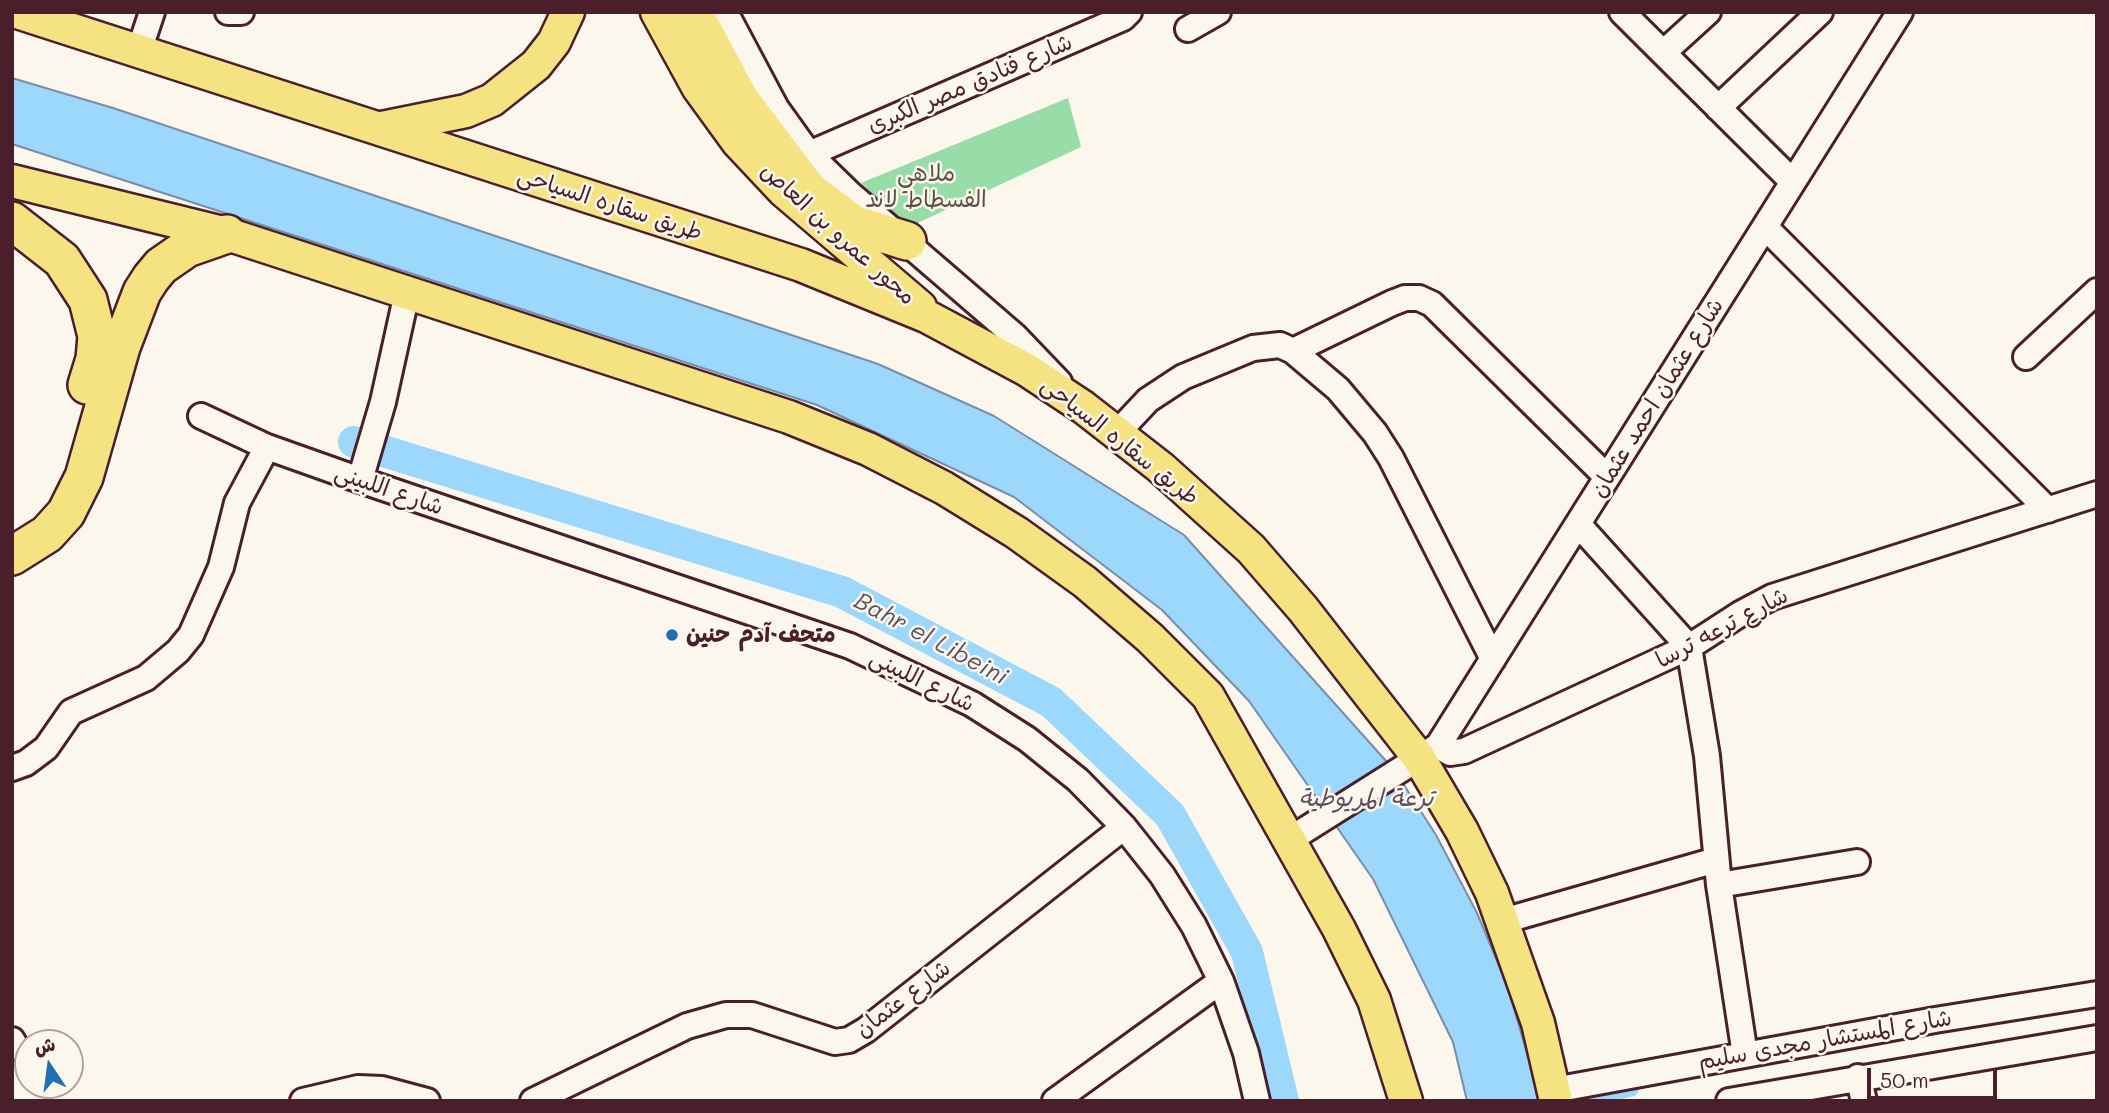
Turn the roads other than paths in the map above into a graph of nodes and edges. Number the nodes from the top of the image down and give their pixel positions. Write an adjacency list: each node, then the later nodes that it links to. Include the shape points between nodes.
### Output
1 (17, 12): 16 (main road, طريق سقاره السياحى)
2 (152, 12): 16 (street)
3 (228, 12): 4 (street)
4 (241, 12)
5 (568, 12): 19 (main road, via 537,65 492,100 466,111)
6 (657, 12): 29 (main road, محور عمرو بن العاص, via 698,88 737,142 784,191 904,290)
7 (692, 12): 26 (highway, via 740,100 808,190 853,223)
8 (725, 12): 20 (street, via 776,108)
9 (1129, 12): 20 (street, شارع فنادق مصر الكبرى)
10 (1217, 12): 15 (street)
11 (1622, 12): 17 (street)
12 (1708, 12): 17 (street)
13 (1820, 12): 18 (street)
14 (1900, 12): 22 (street, شارع عثمان احمد عثمان)
15 (1188, 29)
16 (139, 51): 19 (main road, طريق سقاره السياحى)
17 (1663, 53): 18 (street)
18 (1718, 108): 22 (street)
19 (376, 129): 29 (main road, طريق سقاره السياحى, via 801,265)
20 (809, 153): 26 (street)
21 (12, 181): 25 (main road)
22 (1793, 182): 24 (street, شارع عثمان احمد عثمان)
23 (12, 221): 41 (highway, via 62,260 88,300 97,336 95,359 54,490 39,514)
24 (1765, 227): 37 (street, شارع عثمان احمد عثمان); 39 (street)
25 (227, 234): 28 (main road); 42 (highway, via 174,256 146,285 121,346 78,489 66,513 47,534)
26 (907, 241): 32 (street, via 1015,336)
27 (2097, 291): 31 (street)
28 (407, 293): 36 (street); 48 (main road, via 789,417 868,449 944,488 1086,582 1150,638 1208,696)
29 (926, 316): 32 (main road, طريق سقاره السياحى, via 1027,370)
30 (1293, 351): 34 (street, via 1280,345 1253,348 1183,377 1148,400); 37 (street, via 1392,303 1419,298 1432,304); 44 (street, via 1338,389 1386,450)
31 (2026, 357)
32 (1083, 407): 34 (main road, طريق سقاره السياحى)
33 (201, 416): 35 (street, شارع اللبينى)
34 (1117, 433): 45 (main road, طريق سقاره السياحى, via 1222,522 1278,578)
35 (267, 447): 36 (street, شارع اللبينى); 46 (street, via 243,488 213,590 191,635 146,678 71,712 46,748)
36 (363, 473): 47 (street, شارع اللبينى, via 850,646 971,704 1027,739 1078,780)
37 (1607, 477): 40 (street, شارع عثمان احمد عثمان)
38 (2097, 494): 39 (street, شارع ترعه ترسا)
39 (2048, 510): 43 (street, شارع ترعه ترسا, via 1772,597)
40 (1578, 524): 43 (street); 44 (street, شارع عثمان احمد عثمان)
41 (12, 536)
42 (12, 556)
43 (1689, 647): 45 (street, شارع ترعه ترسا, via 1464,751); 49 (street, via 1707,756)
44 (1493, 659): 45 (street, شارع عثمان احمد عثمان)
45 (1419, 758): 48 (street); 52 (main road, طريق سقاره السياحى, via 1462,831)
46 (12, 768)
47 (1124, 827): 53 (street, شارع اللبينى, via 1181,905); 62 (street, شارع عثمان, via 849,1040 835,1042 752,1015 726,1015 687,1026)
48 (1296, 836): 65 (main road, via 1374,1000)
49 (1716, 860): 51 (street); 52 (street)
50 (1857, 862): 51 (street)
51 (1719, 885): 56 (street)
52 (1503, 922): 59 (main road, طريق سقاره السياحى, via 1538,1023)
53 (1221, 981): 63 (street); 64 (street, شارع اللبينى)
54 (2097, 994): 56 (street, شارع المستشار مجدى سليم)
55 (2097, 1038): 57 (street, شارع المستشار مجدى سليم)
56 (1745, 1055): 59 (street, شارع المستشار مجدى سليم)
57 (1861, 1089): 58 (street, شارع المستشار مجدى سليم)
58 (1804, 1094): 66 (street, شارع المستشار مجدى سليم)
59 (1555, 1095)
60 (303, 1101): 61 (street, via 358,1088)
61 (427, 1101)
62 (533, 1101)
63 (1055, 1101)
64 (1257, 1101)
65 (1406, 1101)
66 (1729, 1101)

